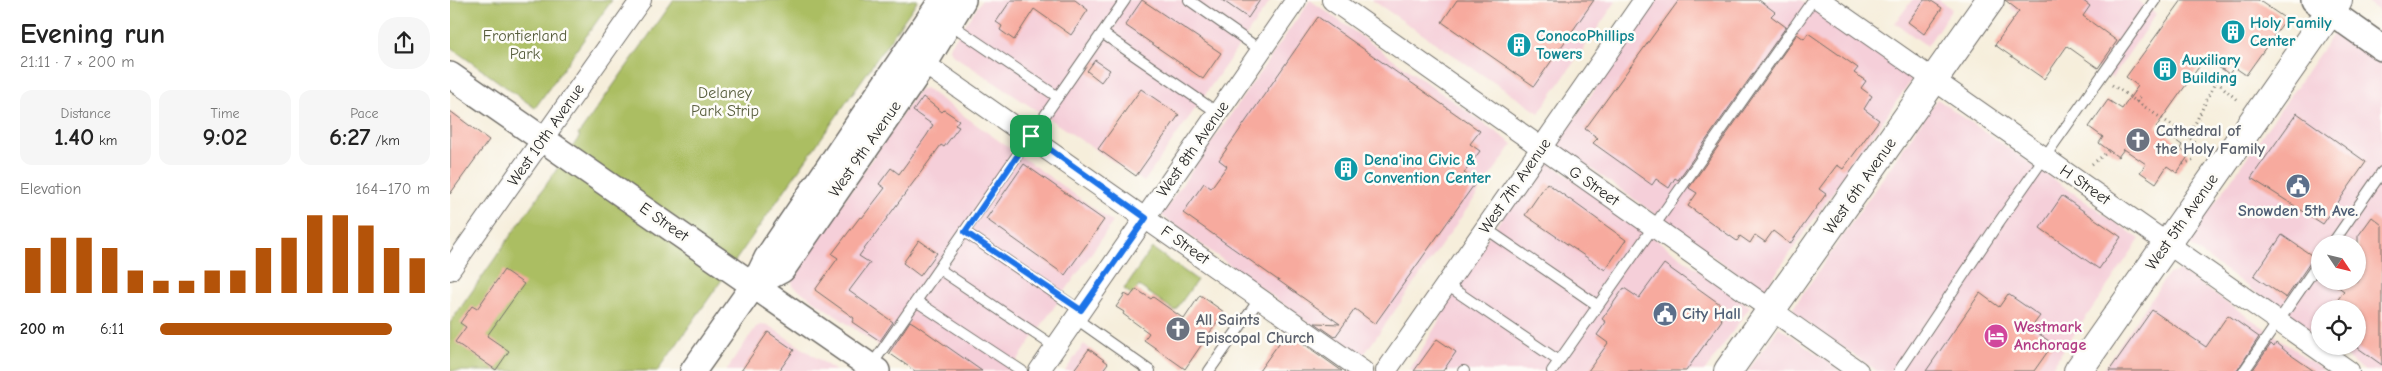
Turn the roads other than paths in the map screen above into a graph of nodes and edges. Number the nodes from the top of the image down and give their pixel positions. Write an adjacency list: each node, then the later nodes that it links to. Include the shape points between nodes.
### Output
1 (641, 0): 23 (street, West 10th Avenue)
2 (962, 0): 13 (street, West 9th Avenue)
3 (1125, 0): 14 (lane)
4 (1189, 0): 16 (lane)
5 (1296, 0): 16 (street, West 8th Avenue)
6 (1332, 0): 24 (street, G Street)
7 (1644, 0): 24 (street, West 7th Avenue)
8 (1813, 0): 28 (lane)
9 (1820, 0): 19 (street, H Street)
10 (1990, 0): 19 (main road, West 6th Avenue)
11 (2155, 0): 25 (lane)
12 (2327, 4): 15 (street); 32 (main road, West 5th Avenue)
13 (945, 11): 17 (street, West 9th Avenue); 20 (lane)
14 (1102, 33): 20 (lane); 21 (lane)
15 (2382, 48)
16 (1262, 51): 21 (street, West 8th Avenue)
17 (916, 57): 22 (street, F Street); 36 (street, West 9th Avenue, via 767,258)
18 (450, 75): 23 (street, E Street)
19 (1935, 80): 25 (street, H Street); 41 (main road, West 6th Avenue)
20 (1058, 97): 22 (lane)
21 (1218, 113): 27 (street, West 8th Avenue)
22 (1031, 136): 27 (street, F Street); 30 (lane)
23 (543, 138): 34 (street, West 10th Avenue); 36 (street, E Street)
24 (1541, 148): 28 (street, G Street); 29 (street, West 7th Avenue)
25 (2046, 158): 32 (street, H Street); 57 (lane)
26 (2382, 172): 31 (lane)
27 (1146, 218): 38 (street, F Street); 42 (street, West 8th Avenue)
28 (1652, 227): 40 (lane); 41 (street, G Street)
29 (1485, 228): 37 (street, West 7th Avenue); 40 (lane)
30 (965, 232): 33 (lane); 42 (lane)
31 (2338, 235)
32 (2168, 243): 43 (street, H Street); 58 (main road, West 5th Avenue)
33 (939, 269): 39 (lane); 44 (lane)
34 (450, 270)
35 (2311, 274): 43 (lane)
36 (754, 285): 46 (street, E Street); 47 (street, West 9th Avenue)
37 (1447, 285): 45 (lane); 53 (street, West 7th Avenue)
38 (1260, 298): 51 (lane); 52 (street, F Street)
39 (916, 301): 46 (lane); 48 (lane)
40 (1597, 305): 45 (lane)
41 (1771, 311): 55 (main road, West 6th Avenue); 56 (street, G Street)
42 (1078, 314): 44 (street, West 8th Avenue); 50 (lane)
43 (2279, 321): 59 (lane); 60 (street, H Street)
44 (1055, 347): 49 (street, West 8th Avenue)
45 (1559, 361): 54 (lane)
46 (872, 370)
47 (693, 371)
48 (1022, 371)
49 (1039, 371)
50 (1150, 371)
51 (1209, 371)
52 (1363, 371)
53 (1386, 371)
54 (1552, 371)
55 (1728, 371)
56 (1858, 371)
57 (1898, 371)
58 (2078, 371)
59 (2244, 371)
60 (2349, 371)

